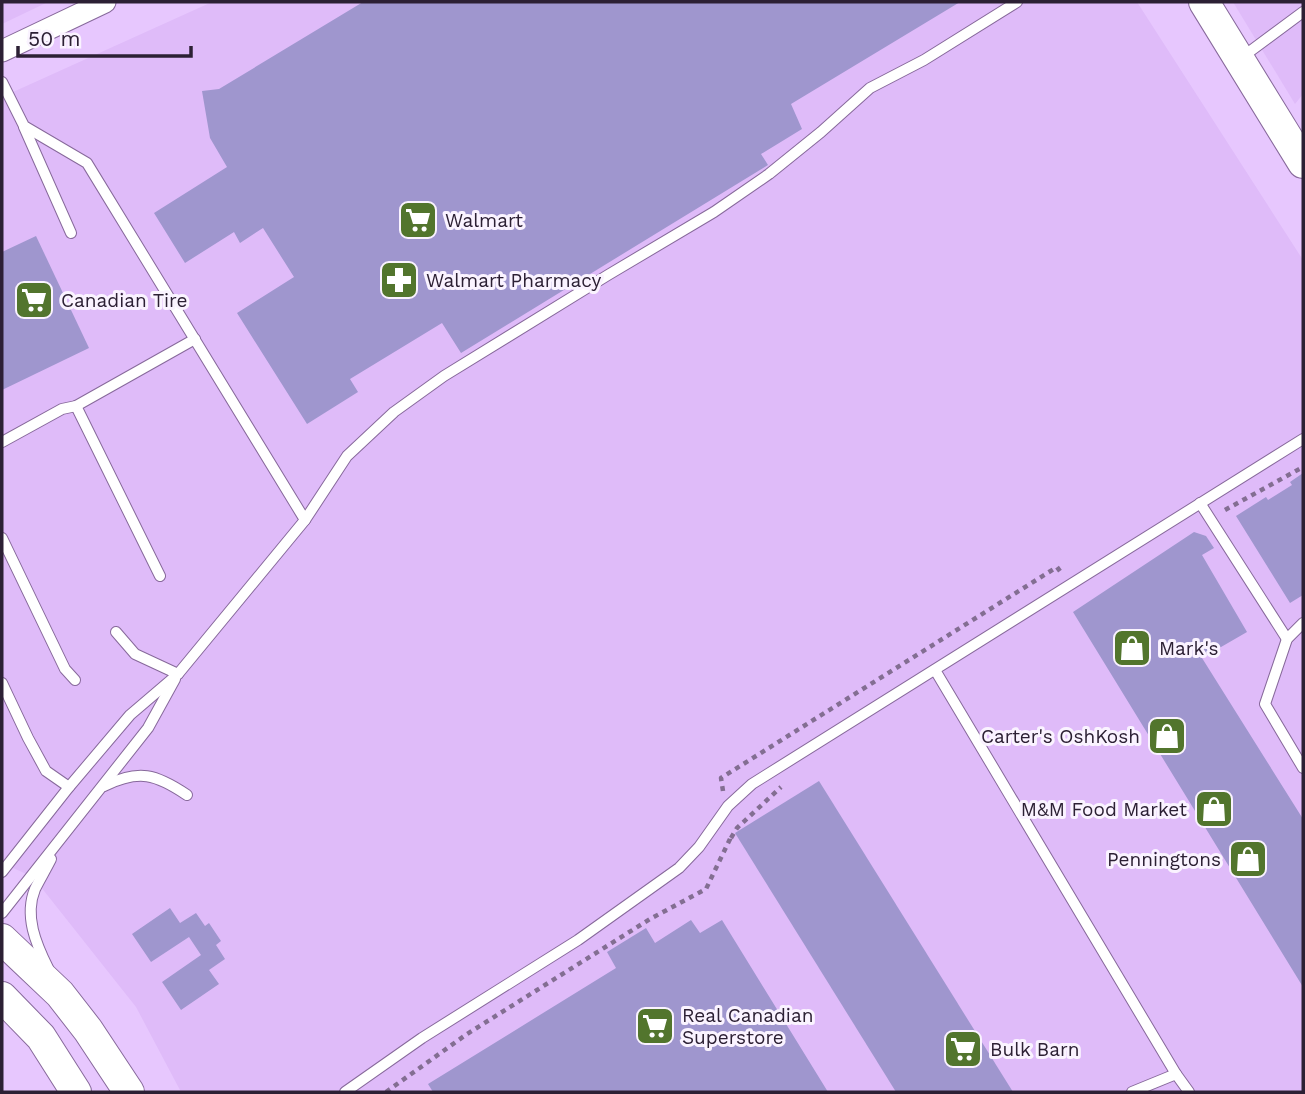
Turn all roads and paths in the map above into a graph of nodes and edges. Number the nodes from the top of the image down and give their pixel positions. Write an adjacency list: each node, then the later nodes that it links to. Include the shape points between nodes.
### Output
1 (105, 2): 5 (street)
2 (1017, 2): 16 (lane, via 925,60 870,88 769,174 715,212 444,376 394,412 347,456)
3 (1204, 2): 6 (main road)
4 (1303, 12): 6 (lane)
5 (2, 51)
6 (1240, 59): 9 (main road)
7 (2, 82): 8 (lane)
8 (24, 126): 10 (lane); 11 (lane, via 87,163)
9 (1303, 163)
10 (71, 233)
11 (195, 339): 12 (lane); 16 (lane)
12 (76, 406): 14 (lane); 18 (lane)
13 (1303, 439): 15 (lane)
14 (2, 442)
15 (1200, 503): 21 (lane); 22 (lane)
16 (305, 520): 23 (lane)
17 (2, 538): 24 (lane, via 65,669)
18 (160, 576)
19 (1303, 623): 21 (lane)
20 (116, 632): 23 (lane, via 135,654)
21 (1287, 639): 26 (lane, via 1265,704)
22 (935, 670): 36 (lane); 39 (lane, via 752,784 728,806 679,868 578,940)
23 (178, 674): 27 (lane, via 130,715); 28 (lane, via 148,728)
24 (75, 680)
25 (2, 683): 27 (lane, via 46,771)
26 (1303, 768)
27 (69, 787): 31 (lane)
28 (102, 787): 29 (lane, via 123,777 143,776 166,780); 30 (lane)
29 (187, 794)
30 (62, 838): 32 (lane); 34 (lane, via 34,891 30,921)
31 (2, 872)
32 (2, 913)
33 (2, 939): 34 (main road)
34 (60, 994): 38 (main road)
35 (2, 997): 37 (main road, via 41,1037)
36 (1176, 1074): 40 (lane); 41 (lane)
37 (76, 1092)
38 (129, 1092)
39 (345, 1092)
40 (1132, 1092)
41 (1189, 1092)

